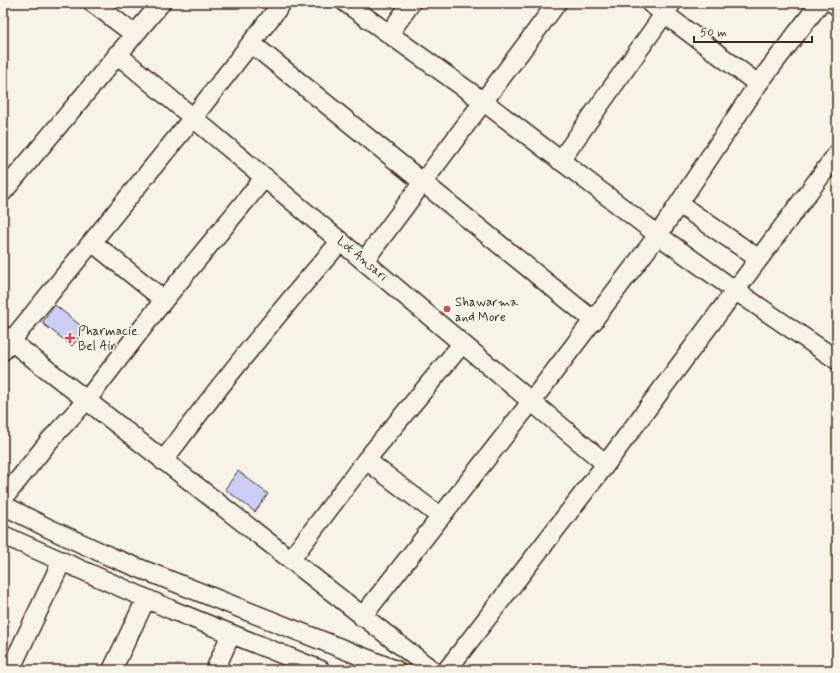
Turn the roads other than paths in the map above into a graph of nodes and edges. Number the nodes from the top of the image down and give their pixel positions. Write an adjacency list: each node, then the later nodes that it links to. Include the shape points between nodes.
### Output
1 (93, 3): 11 (street)
2 (161, 3): 11 (street)
3 (282, 3): 13 (street)
4 (346, 3): 12 (street)
5 (411, 3): 12 (street)
6 (557, 3): 16 (street)
7 (820, 3): 15 (street)
8 (833, 3): 10 (street)
9 (662, 6): 15 (street); 19 (street)
10 (837, 6)
11 (134, 34): 14 (street)
12 (389, 34): 16 (street)
13 (251, 43): 17 (street); 21 (street)
14 (117, 54): 17 (street, Lot Ansari); 22 (street)
15 (758, 84): 23 (street)
16 (484, 102): 19 (street); 21 (street)
17 (192, 118): 20 (street, Lot Ansari); 26 (street)
18 (837, 154): 27 (street)
19 (560, 161): 24 (street)
20 (265, 177): 25 (street, Lot Ansari); 30 (street)
21 (423, 181): 28 (street); 31 (street)
22 (3, 192)
23 (679, 204): 24 (street); 27 (street)
24 (658, 235): 29 (street); 31 (street)
25 (341, 241): 28 (street, Lot Ansari); 38 (street, via 230,372)
26 (92, 242): 30 (street); 32 (street)
27 (759, 259): 29 (street)
28 (364, 261): 33 (street, Lot Ansari)
29 (736, 291): 34 (street); 39 (street)
30 (164, 300): 35 (street)
31 (594, 321): 36 (street)
32 (6, 343): 35 (street)
33 (462, 344): 36 (street, Lot Ansari); 37 (street)
34 (837, 360)
35 (86, 401): 38 (street); 40 (street)
36 (531, 402): 39 (street, Lot Ansari); 42 (street)
37 (366, 460): 42 (street); 44 (street)
38 (163, 461): 44 (street)
39 (606, 464): 55 (street)
40 (3, 498)
41 (3, 505): 53 (street, via 111,556)
42 (441, 517): 47 (street)
43 (3, 535): 45 (street)
44 (291, 559): 47 (street)
45 (62, 561): 46 (street); 49 (street)
46 (146, 599): 48 (street); 50 (street)
47 (362, 617): 54 (street)
48 (231, 634): 51 (street); 52 (street)
49 (10, 670)
50 (112, 670)
51 (215, 670)
52 (320, 670)
53 (396, 670)
54 (432, 670)
55 (447, 670)

